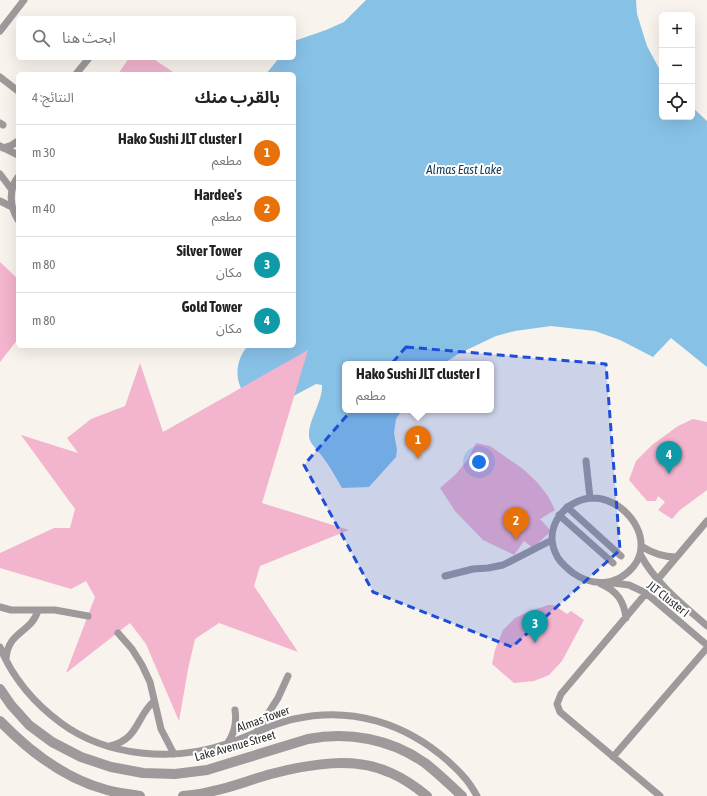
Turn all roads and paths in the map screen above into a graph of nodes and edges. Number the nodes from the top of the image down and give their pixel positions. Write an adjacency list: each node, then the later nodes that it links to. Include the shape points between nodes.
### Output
1 (24, 0): 2 (lane)
2 (0, 31)
3 (87, 60): 4 (lane)
4 (78, 72)
5 (0, 77): 6 (lane)
6 (16, 89)
7 (16, 142): 8 (lane)
8 (2, 147): 9 (lane)
9 (16, 153)
10 (0, 174): 12 (lane)
11 (16, 181): 12 (lane)
12 (12, 190): 14 (lane)
13 (0, 202): 14 (lane)
14 (12, 207): 15 (lane)
15 (16, 216)
16 (586, 461): 17 (lane)
17 (590, 498): 18 (lane, JLT Cluster I); 22 (lane, JLT Cluster I, via 603,499 626,512 638,530)
18 (567, 507): 19 (lane, JLT Cluster I); 24 (lane)
19 (559, 515): 21 (lane, JLT Cluster I); 26 (lane)
20 (707, 521): 25 (lane)
21 (552, 540): 27 (lane, via 502,565); 29 (lane, JLT Cluster I, via 558,559 567,568 584,579)
22 (641, 546): 23 (lane, JLT Cluster I); 25 (lane, via 658,554)
23 (640, 554): 28 (lane, JLT Cluster I); 30 (lane, JLT Cluster I, via 628,573)
24 (621, 556)
25 (676, 556): 28 (lane)
26 (613, 563)
27 (445, 576)
28 (657, 580): 31 (lane); 36 (lane, JLT Cluster I)
29 (599, 583): 30 (lane, JLT Cluster I); 35 (lane, via 615,592 625,609)
30 (609, 583): 31 (lane, JLT Cluster I, via 629,585)
31 (646, 593): 35 (lane); 38 (lane, JLT Cluster I)
32 (0, 607): 33 (lane, via 11,610)
33 (38, 610): 34 (lane, via 55,610); 40 (lane, via 32,623 13,639 6,654)
34 (88, 616)
35 (626, 618): 50 (lane, via 561,694 557,704 560,712)
36 (707, 626)
37 (118, 633): 43 (lane, via 142,665 150,682)
38 (707, 646): 50 (lane)
39 (0, 647): 40 (lane, Almas Tower)
40 (6, 663): 48 (lane, Almas Tower, via 18,682 44,710 67,728)
41 (288, 676): 46 (lane, via 278,698)
42 (0, 688): 54 (street, Lake Avenue Street, via 24,720 52,742 81,757 111,767 143,773 175,774 207,770 308,739 346,735 367,738 408,752 426,764)
43 (154, 701): 48 (lane, via 128,737 119,744); 49 (lane, via 161,729)
44 (235, 710): 47 (lane, via 236,725)
45 (0, 721): 51 (street, via 42,760 73,778 107,790)
46 (257, 731): 47 (lane, Almas Tower); 55 (lane, Almas Tower, via 316,715 342,714 385,723 414,736 435,750 464,776)
47 (226, 744): 49 (lane, Almas Tower)
48 (109, 747): 49 (lane, Almas Tower, via 130,752)
49 (174, 754)
50 (614, 757): 56 (lane)
51 (140, 796)
52 (183, 796): 53 (street, via 213,792 271,774 328,763 350,763 391,772 410,782)
53 (427, 796)
54 (462, 796)
55 (477, 796)
56 (660, 796)

